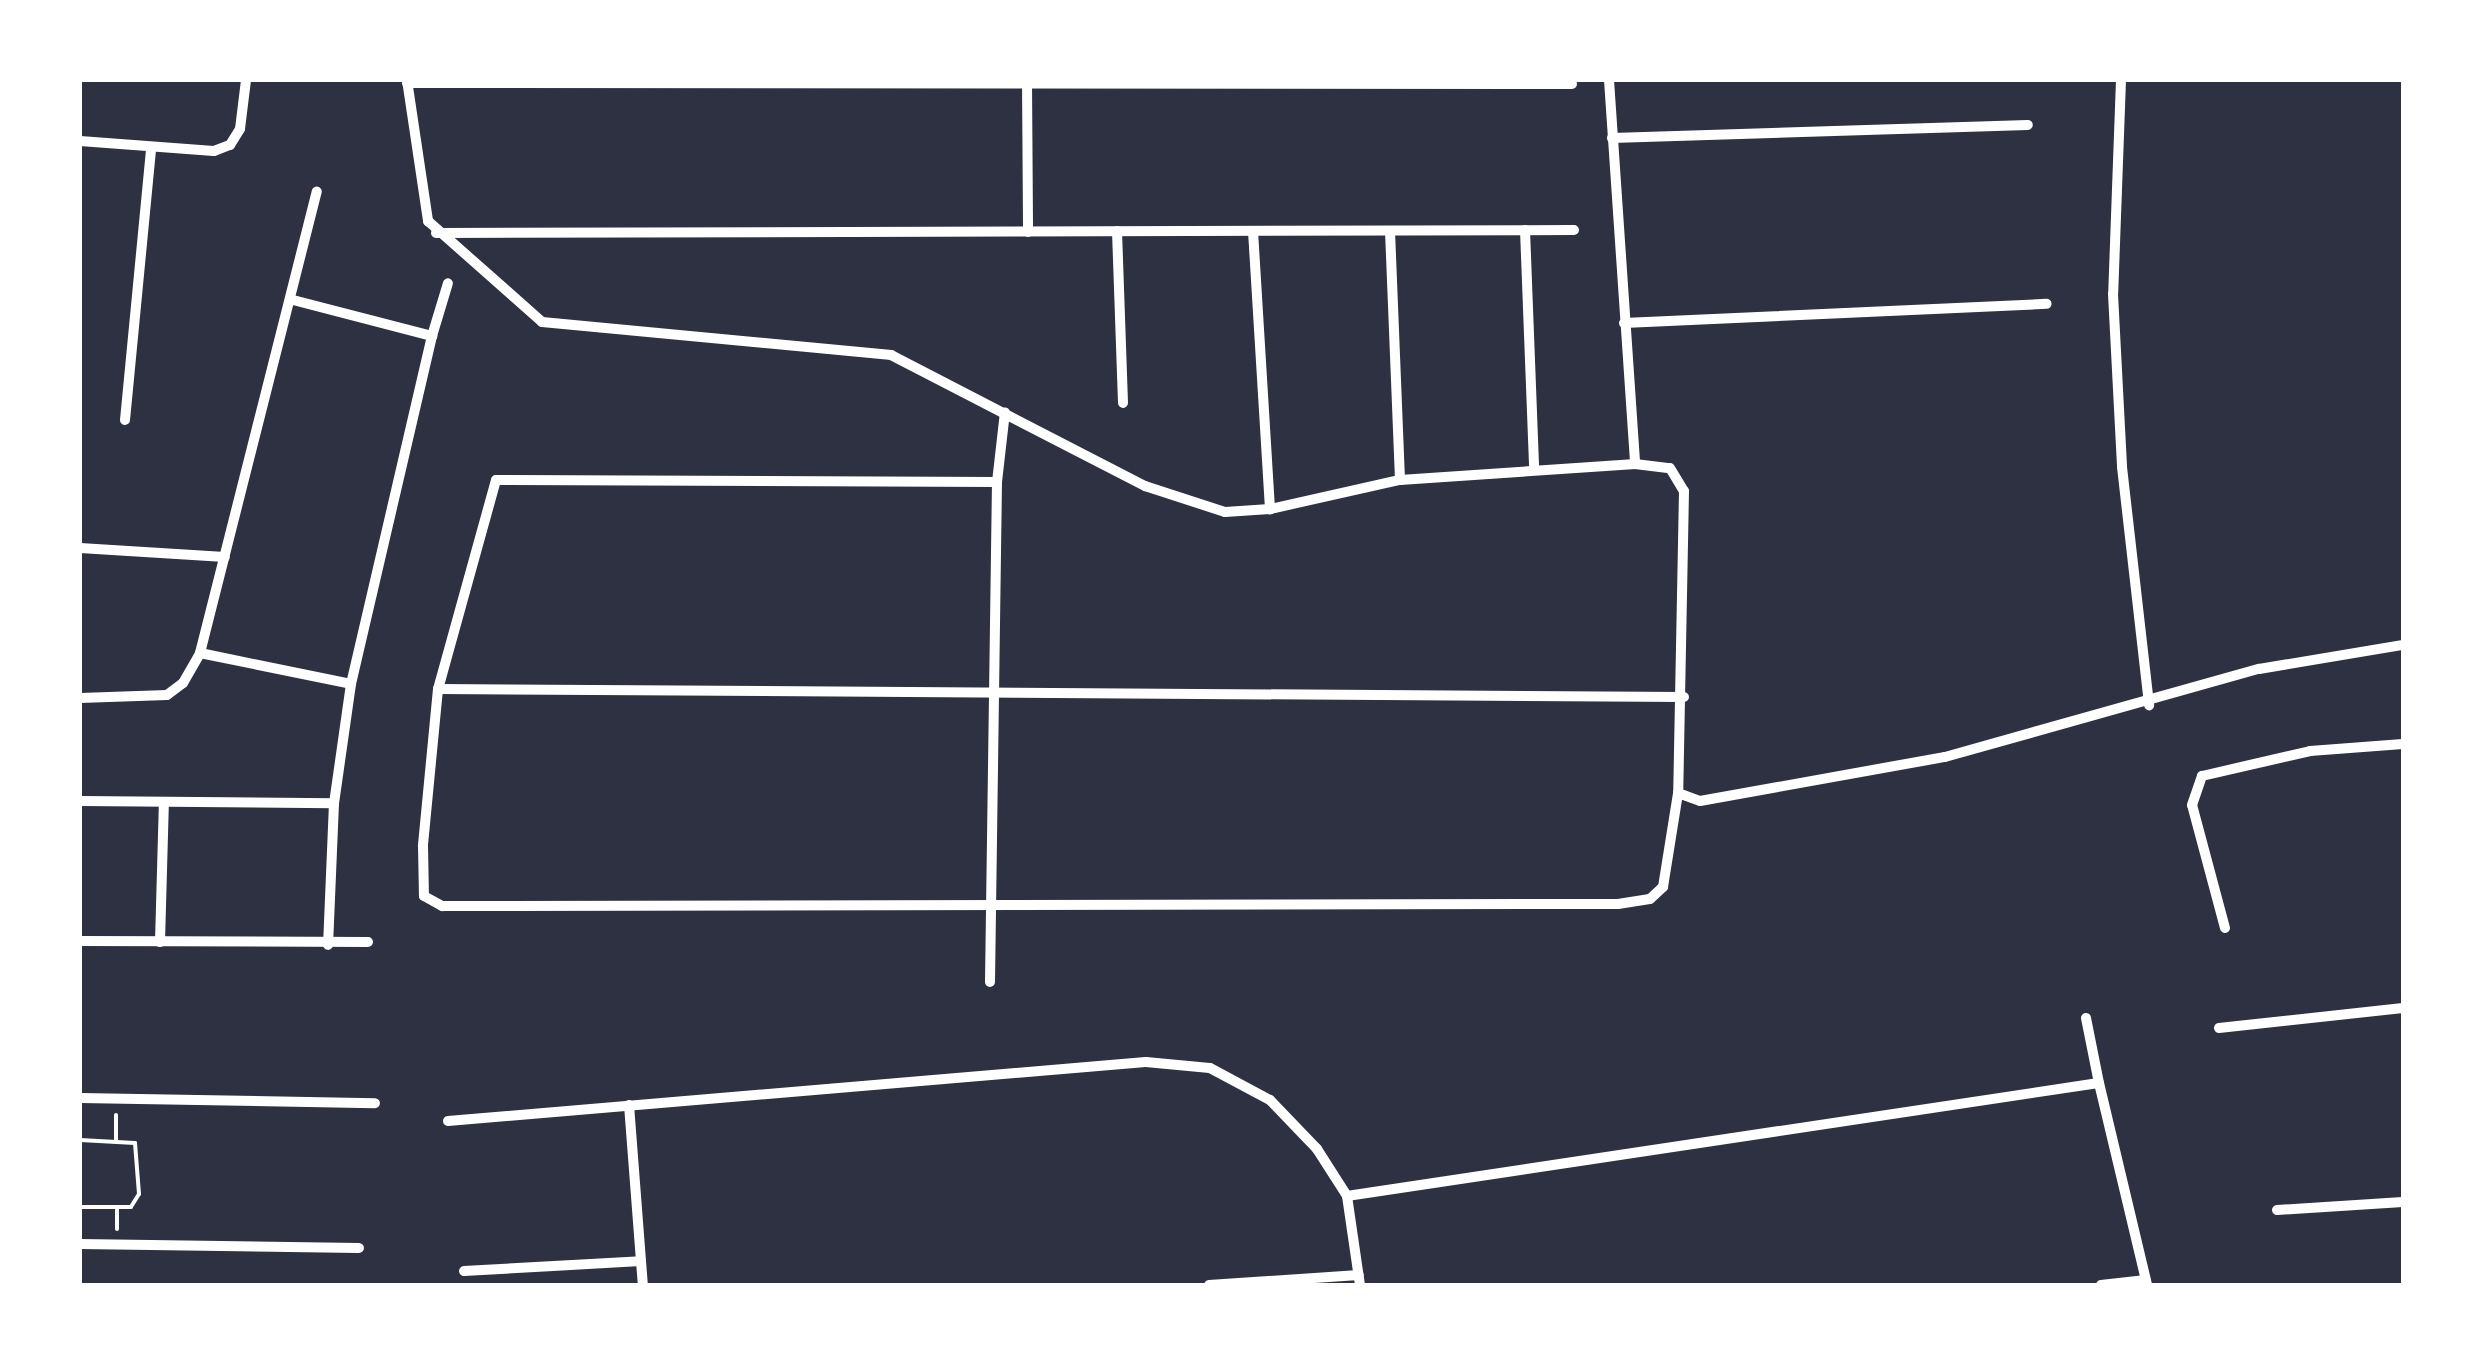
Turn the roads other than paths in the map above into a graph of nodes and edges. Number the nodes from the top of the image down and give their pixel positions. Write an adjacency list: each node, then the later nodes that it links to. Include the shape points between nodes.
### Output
1 (246, 80): 10 (street, via 240,130 230,144 214,151)
2 (1609, 80): 8 (street)
3 (2121, 80): 41 (street, via 2114,294 2122,467)
4 (407, 82): 5 (street); 18 (street, via 420,198)
5 (1027, 82): 6 (street); 17 (street)
6 (1572, 84)
7 (2028, 126): 8 (street)
8 (1612, 138): 22 (street)
9 (80, 140): 10 (street)
10 (151, 150): 26 (street)
11 (318, 192): 20 (street)
12 (1390, 230): 13 (street); 16 (street); 29 (street)
13 (1526, 230): 14 (street); 28 (street)
14 (1574, 230)
15 (1117, 231): 16 (street); 17 (street); 24 (street)
16 (1253, 231): 31 (street)
17 (1028, 232): 18 (street)
18 (436, 233): 25 (street, via 542,322 867,350)
19 (448, 283): 23 (street)
20 (294, 300): 23 (street); 33 (street)
21 (2048, 304): 22 (street)
22 (1624, 323): 27 (street)
23 (432, 336): 36 (street)
24 (1124, 403)
25 (1006, 412): 30 (street); 31 (street, via 1197,508)
26 (124, 420)
27 (1635, 464): 28 (street); 39 (street, via 1670,468 1684,491)
28 (1534, 469): 29 (street)
29 (1400, 480): 31 (street)
30 (997, 482): 37 (street, via 505,476 491,486 483,508); 38 (street)
31 (1270, 509)
32 (80, 548): 33 (street)
33 (224, 556): 35 (street)
34 (2403, 645): 41 (street, via 2259,669)
35 (200, 653): 36 (street); 40 (street, via 183,684 167,695)
36 (351, 684): 46 (street)
37 (438, 689): 38 (street); 47 (street, via 423,846 422,885 432,903)
38 (994, 691): 39 (street); 47 (street)
39 (1684, 697): 43 (street)
40 (80, 698)
41 (2149, 705): 43 (street, via 1809,786 1700,801)
42 (2403, 744): 48 (street, via 2310,751 2202,776 2192,805)
43 (1678, 793): 47 (street, via 1663,887 1637,902)
44 (80, 801): 45 (street)
45 (164, 803): 46 (street); 50 (street)
46 (334, 803): 52 (street)
47 (992, 906): 53 (street)
48 (2226, 928)
49 (80, 940): 50 (street)
50 (160, 942): 52 (street)
51 (368, 942): 52 (street)
52 (328, 945)
53 (990, 982)
54 (2403, 1008): 56 (street)
55 (2086, 1018): 57 (street)
56 (2220, 1028)
57 (2099, 1083): 62 (street); 70 (street)
58 (80, 1098): 59 (street)
59 (375, 1103)
60 (628, 1106): 61 (street); 62 (street, via 1146,1062 1210,1068 1270,1100 1317,1149); 67 (street)
61 (448, 1121)
62 (1347, 1196): 69 (street)
63 (2403, 1202): 64 (street)
64 (2277, 1210)
65 (80, 1244): 66 (street)
66 (360, 1248)
67 (641, 1261): 68 (street); 71 (street)
68 (464, 1271)
69 (1359, 1280): 72 (street)
70 (2147, 1282): 73 (street)
71 (644, 1285)
72 (1209, 1285)
73 (2101, 1285)

